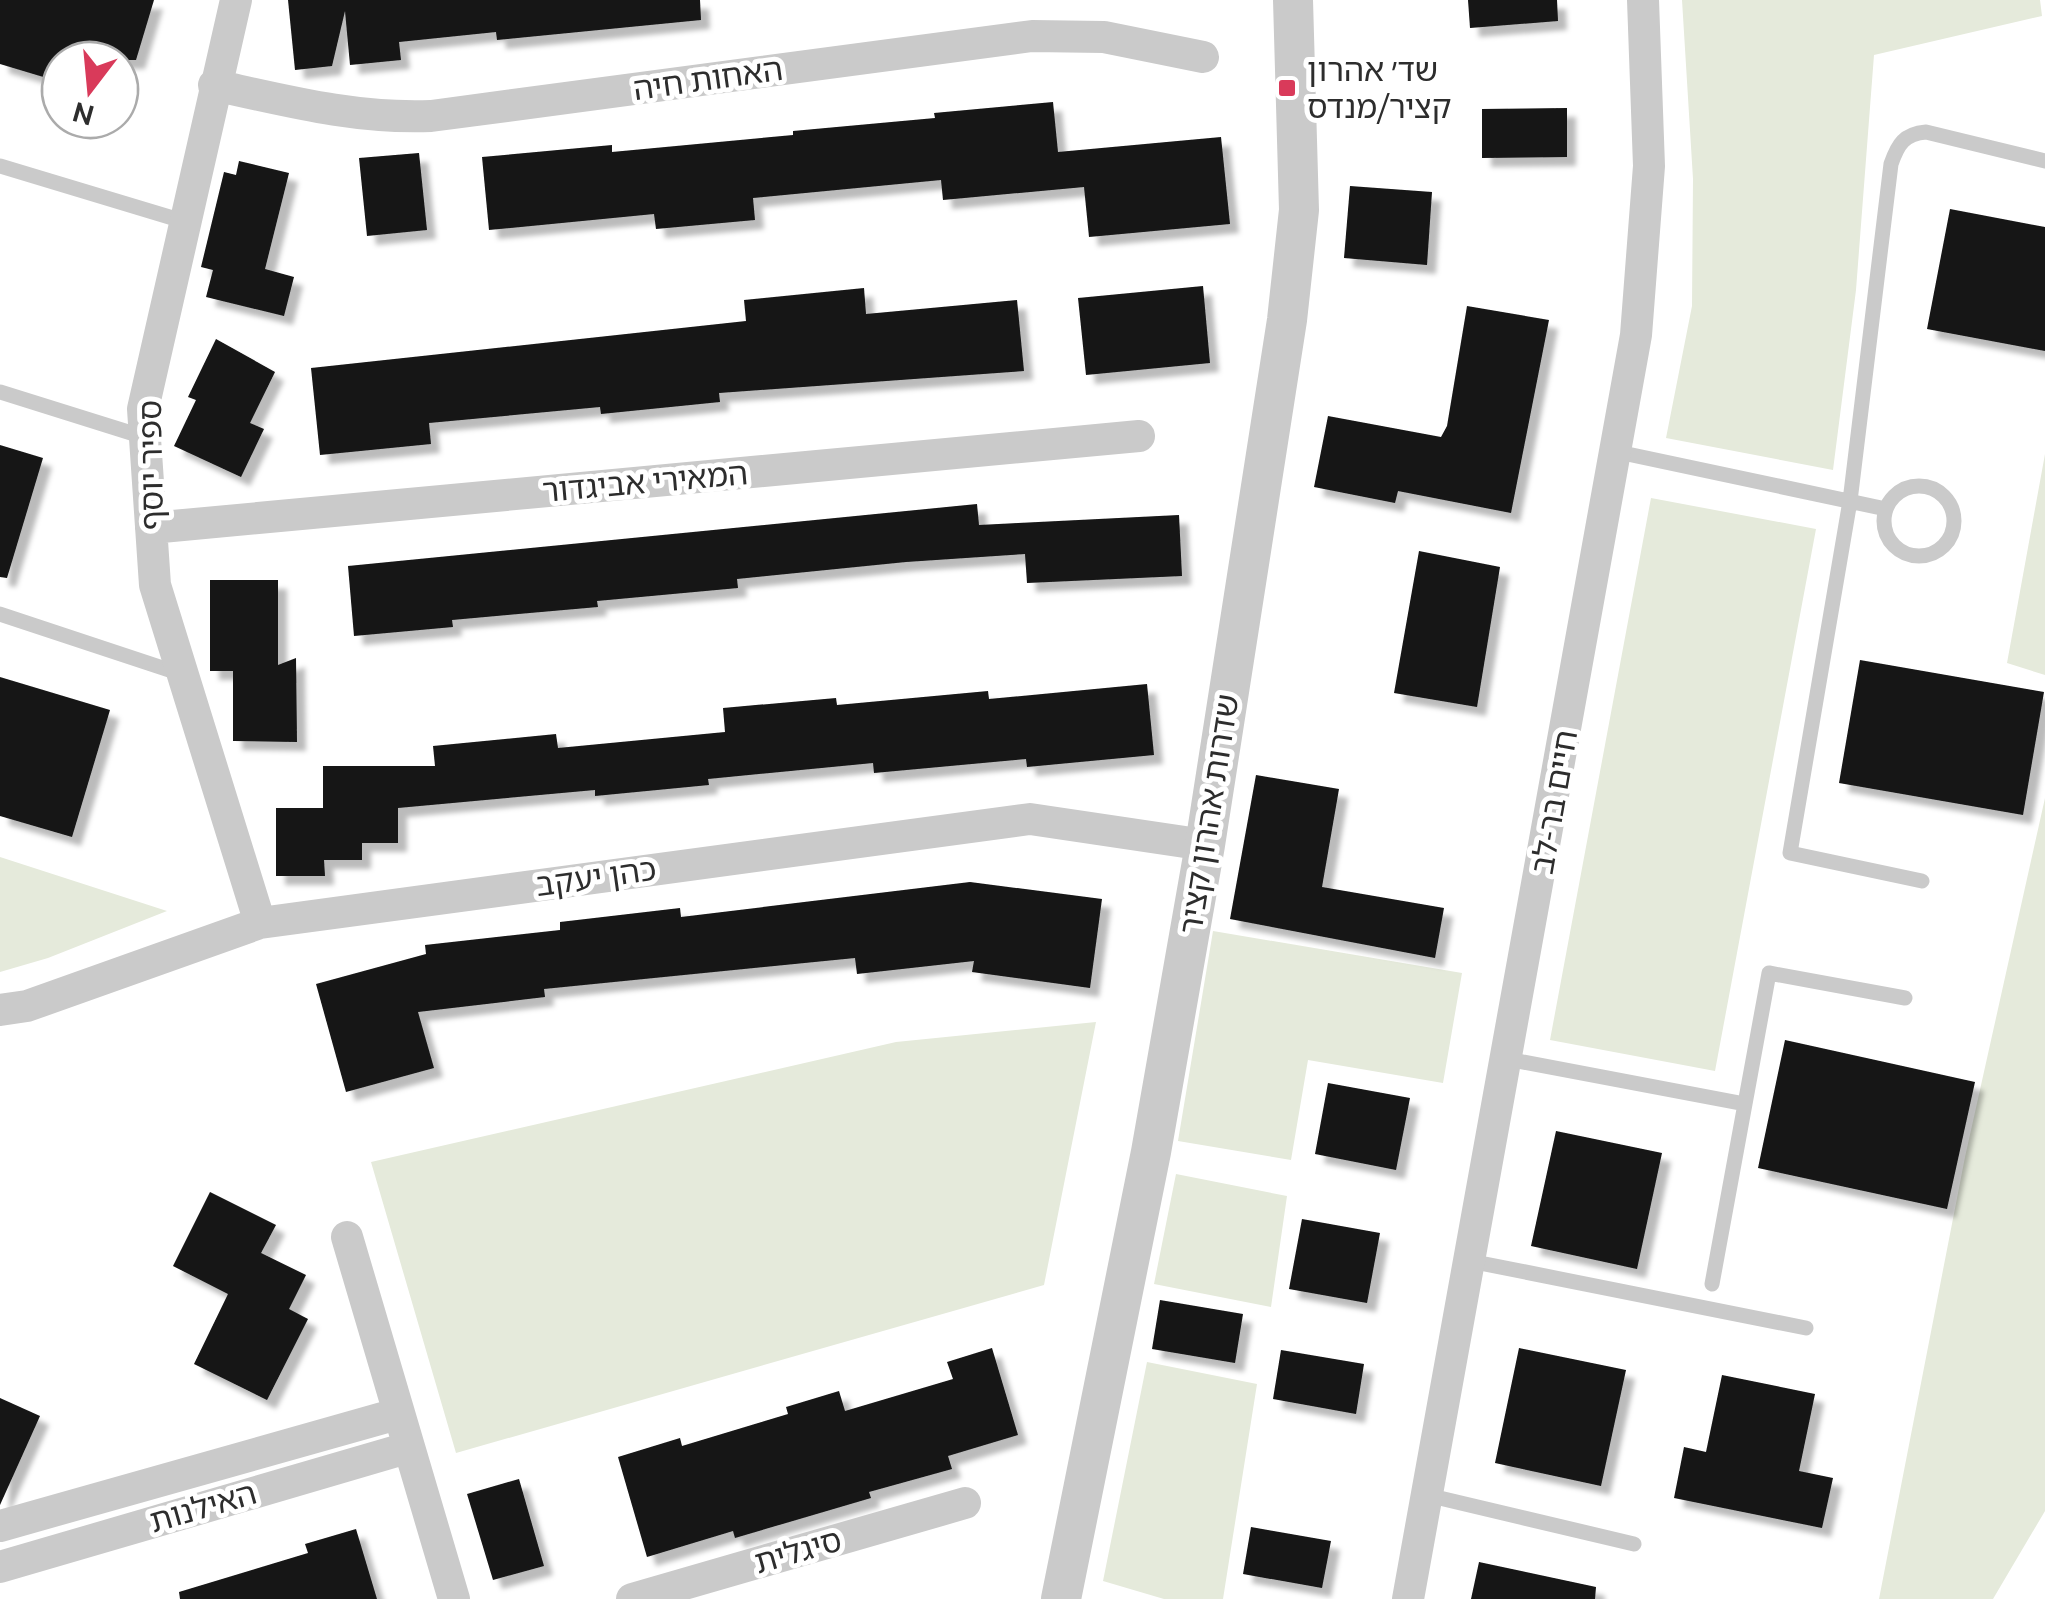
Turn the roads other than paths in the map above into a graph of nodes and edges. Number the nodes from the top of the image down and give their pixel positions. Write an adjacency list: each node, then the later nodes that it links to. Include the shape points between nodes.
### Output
1 (236, 0): 5 (street, ספיר יוסף)
2 (1642, 0): 12 (street, חיים בר-לב, via 1646,243)
3 (1291, 7): 18 (street, שדרות אהרון קציר, via 1299,210 1288,320)
4 (1203, 57): 5 (street, האחות חיה, via 1104,37 1032,36 384,118)
5 (214, 85): 8 (street, ספיר יוסף)
6 (2045, 161): 13 (lane, via 1926,132 1898,144 1886,193)
7 (0, 166): 8 (lane)
8 (186, 222): 11 (street, ספיר יוסף, via 143,409)
9 (0, 392): 11 (lane)
10 (1138, 436): 15 (street, המאירי אביגדור)
11 (145, 437): 15 (street, ספיר יוסף)
12 (1618, 452): 13 (lane); 23 (street, חיים בר-לב)
13 (1850, 500): 14 (lane); 19 (lane, via 1790,853)
14 (1886, 509): 14 (lane, via 1885,530 1907,554 1929,555 1952,534 1954,512 1932,488 1900,491)
15 (151, 528): 17 (street, ספיר יוסף, via 155,584)
16 (0, 614): 17 (lane)
17 (183, 675): 20 (street, ספיר יוסף)
18 (1205, 845): 20 (street, כהן יעקב, via 1030,819); 38 (street, שדרות אהרון קציר)
19 (1922, 881)
20 (260, 923): 22 (street, כהן יעקב)
21 (1905, 998): 24 (lane, via 1769,973)
22 (0, 1010)
23 (1507, 1059): 24 (lane); 26 (street, חיים בר-לב)
24 (1745, 1104): 27 (lane)
25 (347, 1237): 29 (street)
26 (1470, 1261): 28 (lane); 31 (street, חיים בר-לב)
27 (1712, 1284)
28 (1806, 1328)
29 (397, 1414): 30 (street); 33 (street, האילנות)
30 (407, 1448): 35 (street, האילנות); 36 (street)
31 (1428, 1495): 34 (lane); 39 (street, חיים בר-לב)
32 (964, 1503): 37 (street, סיגלית)
33 (0, 1526)
34 (1634, 1544)
35 (0, 1567)
36 (454, 1599)
37 (632, 1599)
38 (1061, 1599)
39 (1408, 1599)

